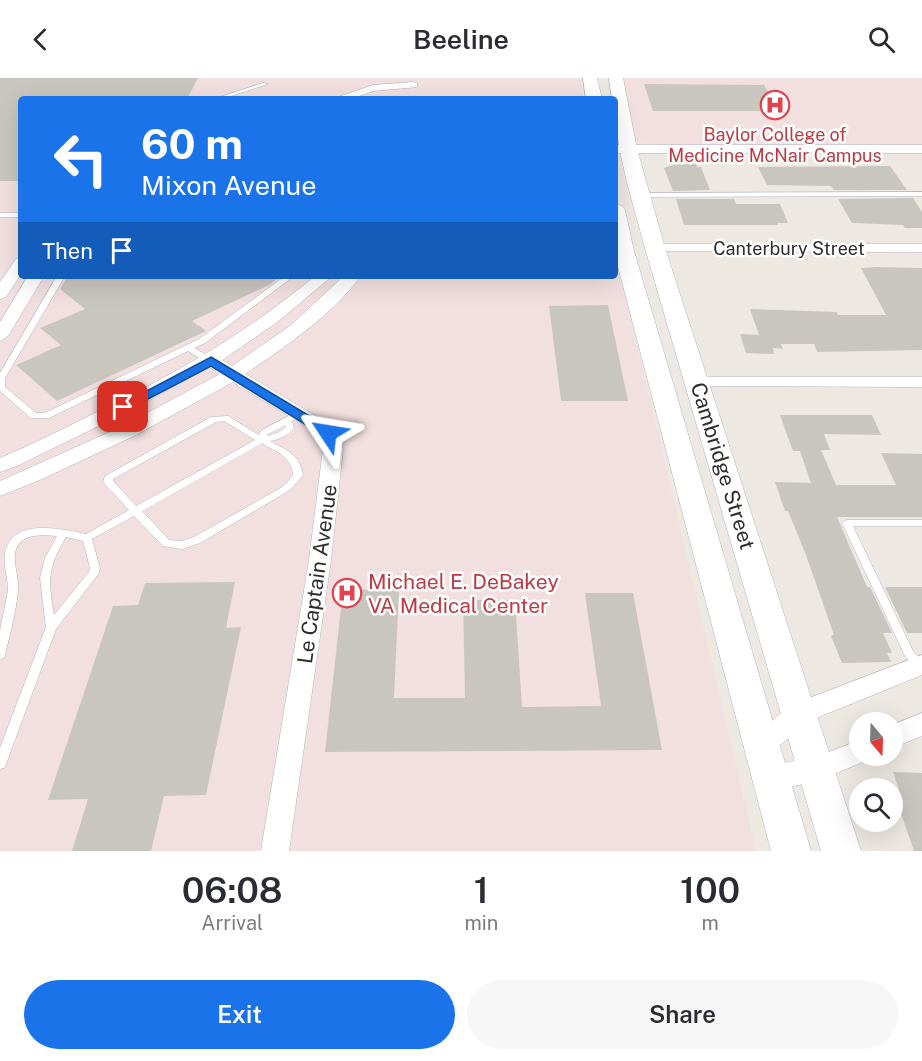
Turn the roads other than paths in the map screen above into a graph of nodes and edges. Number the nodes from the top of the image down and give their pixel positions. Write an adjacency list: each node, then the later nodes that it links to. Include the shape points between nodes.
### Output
1 (383, 78): 6 (street)
2 (590, 78): 9 (street)
3 (616, 78): 10 (street, Cambridge Street)
4 (265, 84): 7 (lane)
5 (412, 85): 6 (street)
6 (393, 95): 8 (street, via 374,88)
7 (226, 96)
8 (348, 96)
9 (593, 96)
10 (618, 96)
11 (618, 102): 12 (street, Cambridge Street)
12 (622, 149): 13 (street); 15 (street, Cambridge Street)
13 (922, 149)
14 (922, 194): 15 (lane)
15 (641, 195): 19 (street, Cambridge Street)
16 (0, 215): 17 (lane)
17 (18, 215)
18 (618, 224): 50 (street, Cambridge Street)
19 (655, 248): 20 (street, Canterbury Street); 34 (street, Cambridge Street)
20 (922, 248)
21 (18, 267): 27 (street)
22 (34, 279): 29 (street)
23 (59, 279): 31 (lane, via 1,378 1,388 34,416 46,416)
24 (286, 279): 31 (lane)
25 (320, 279): 32 (street)
26 (350, 279): 33 (street, via 289,334)
27 (0, 294)
28 (0, 300): 29 (street)
29 (20, 301): 30 (street)
30 (0, 336)
31 (189, 348): 32 (lane)
32 (211, 361): 33 (street, Le Captain Avenue); 38 (street)
33 (233, 374): 36 (street, Le Captain Avenue); 39 (street, via 141,426)
34 (698, 382): 35 (street); 47 (street, Cambridge Street)
35 (922, 382)
36 (293, 418): 37 (lane, via 265,432); 55 (street, Le Captain Avenue, via 328,433 334,456)
37 (261, 440): 40 (lane); 40 (lane, via 225,418 214,419 112,474 108,482); 40 (lane, via 294,460 298,470 295,480 197,540 182,545 165,543)
38 (0, 465)
39 (0, 489)
40 (135, 512): 43 (lane)
41 (922, 523): 46 (lane, via 848,523)
42 (64, 533): 43 (lane); 44 (lane, via 45,568); 45 (lane, via 35,531 23,535 10,549 13,587)
43 (87, 538): 44 (lane, via 95,568 92,579)
44 (51, 627): 52 (lane)
45 (0, 655)
46 (917, 662): 47 (street)
47 (800, 713): 50 (street); 53 (street, Cambridge Street)
48 (922, 724): 49 (street)
49 (903, 732)
50 (763, 744): 54 (street, Cambridge Street)
51 (849, 756): 53 (street)
52 (0, 764)
53 (817, 769): 54 (street); 57 (street, Cambridge Street)
54 (771, 776): 56 (street, Cambridge Street)
55 (275, 851)
56 (791, 851)
57 (841, 851)

